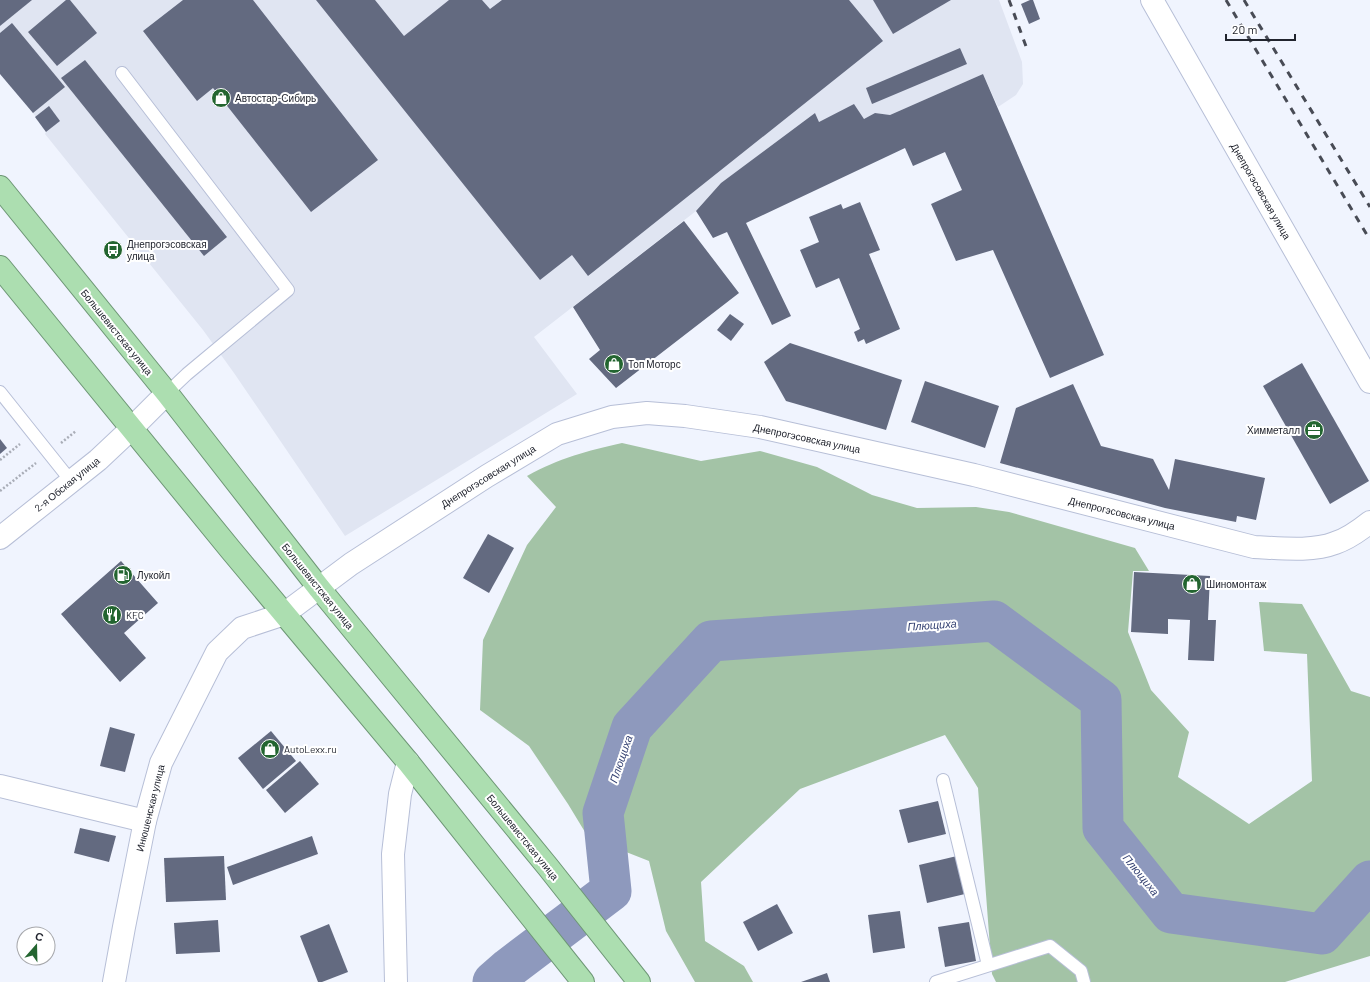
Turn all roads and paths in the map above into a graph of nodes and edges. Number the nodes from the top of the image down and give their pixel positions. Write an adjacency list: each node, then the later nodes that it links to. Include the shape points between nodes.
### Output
1 (1152, 0): 5 (street, Днепрогэсовская улица)
2 (122, 73): 7 (lane, via 288,290)
3 (0, 187): 7 (highway, Большевистская улица)
4 (0, 267): 8 (highway)
5 (1370, 382)
6 (0, 392): 11 (lane)
7 (167, 393): 8 (street, 2-я Обская улица); 14 (highway, Большевистская улица)
8 (131, 429): 11 (street, 2-я Обская улица); 15 (highway)
9 (26, 439): 10 (path)
10 (0, 460)
11 (71, 481): 13 (street, 2-я Обская улица)
12 (1370, 522): 14 (street, Днепрогэсовская улица, via 1335,543 1300,548 1254,547 974,475 760,427 647,413 612,417 557,434 351,564)
13 (0, 538)
14 (320, 588): 15 (street, Днепрогэсовская улица); 24 (highway, Большевистская улица)
15 (284, 614): 16 (highway); 19 (street, Инюшенская улица, via 242,628 217,652 161,763)
16 (408, 762): 22 (street, via 400,794 393,854); 23 (highway)
17 (943, 780): 20 (lane)
18 (0, 786): 19 (street)
19 (145, 821): 21 (street, Инюшенская улица)
20 (988, 965): 25 (lane); 26 (lane, via 1050,946 1081,971)
21 (114, 982)
22 (396, 982)
23 (582, 982)
24 (639, 982)
25 (936, 982)
26 (1084, 982)

